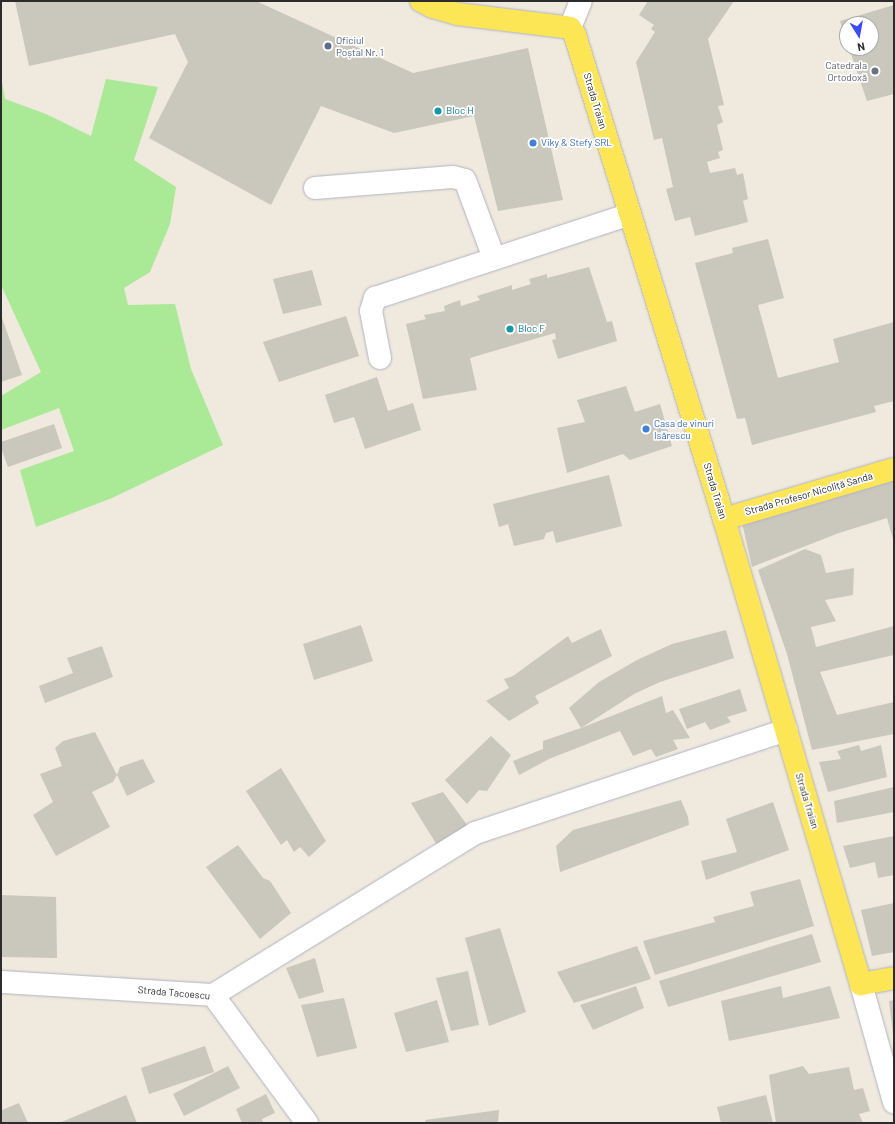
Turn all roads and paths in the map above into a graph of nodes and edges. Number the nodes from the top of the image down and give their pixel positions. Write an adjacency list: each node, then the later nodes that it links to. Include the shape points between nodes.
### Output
1 (421, 1): 3 (main road, via 457,14)
2 (581, 1): 3 (street)
3 (570, 28): 5 (main road, Strada Traian, via 575,35)
4 (315, 188): 6 (street, via 453,177 465,180)
5 (630, 214): 6 (street); 9 (main road, Strada Traian)
6 (494, 258): 7 (street, via 375,298 371,311)
7 (380, 358)
8 (894, 469): 9 (main road, Strada Profesor Nicoliță Sanda)
9 (724, 519): 10 (main road, Strada Traian)
10 (786, 730): 13 (main road, Strada Traian); 14 (street, via 475,833)
11 (894, 978): 13 (main road)
12 (1, 982): 14 (street, Strada Tacoescu)
13 (861, 984): 15 (street, Strada Traian)
14 (213, 995): 16 (street, Strada Tacoescu)
15 (894, 1102)
16 (307, 1123)

